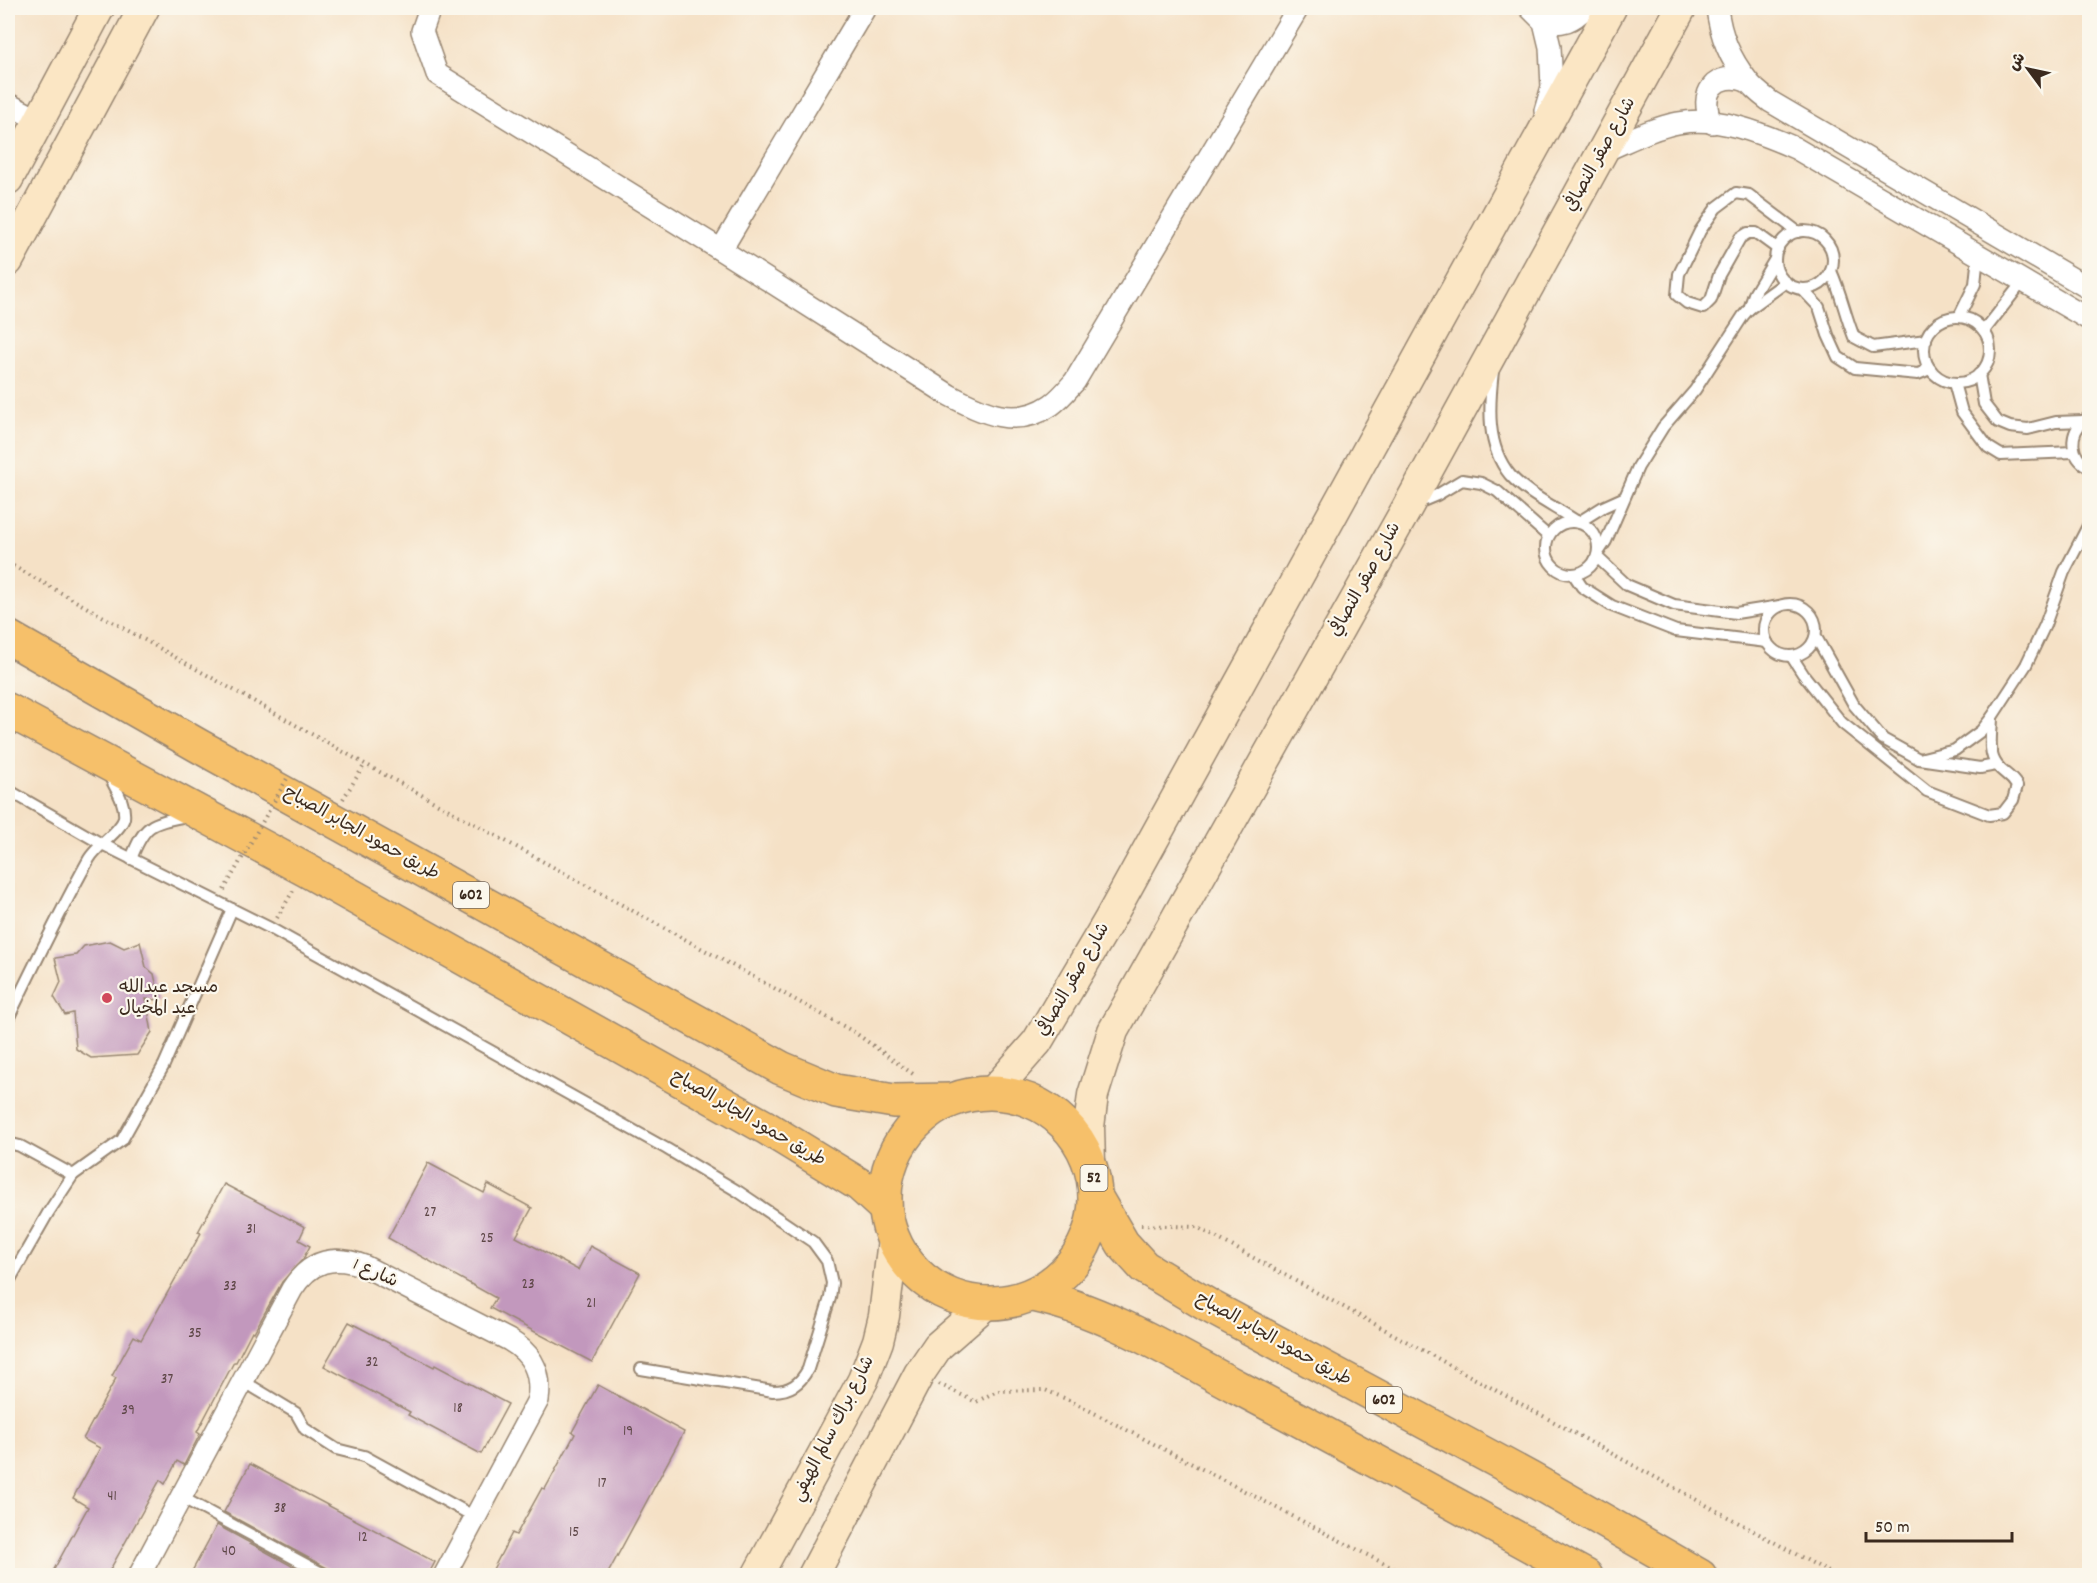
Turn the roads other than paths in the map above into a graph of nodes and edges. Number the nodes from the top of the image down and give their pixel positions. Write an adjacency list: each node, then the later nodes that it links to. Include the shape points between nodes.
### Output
1 (99, 8): 13 (main road)
2 (144, 8): 22 (main road)
3 (430, 8): 19 (street, via 422,31 437,74)
4 (865, 8): 19 (street)
5 (1298, 8): 19 (street, via 1075,381 1052,405 1029,415 1000,417 949,395)
6 (1585, 8): 10 (street, via 1578,16 1556,24)
7 (1611, 8): 16 (main road, شارع صقر النصافي)
8 (1682, 8): 15 (main road, شارع صقر النصافي)
9 (1717, 8): 11 (street, via 1720,29)
10 (1537, 15): 16 (street, via 1550,47 1552,87)
11 (1747, 81): 14 (street, via 1735,77 1722,79 1712,87 1706,98 1706,111); 27 (street, via 1771,102)
12 (8, 104): 13 (street)
13 (39, 120): 17 (main road)
14 (1712, 123): 15 (street, via 1679,123); 21 (street, via 1758,132 1795,148)
15 (1604, 151): 33 (main road, شارع صقر النصافي)
16 (1532, 153): 65 (main road, شارع صقر النصافي, via 1108,922 1037,1042)
17 (8, 179)
18 (1798, 232): 20 (lane, via 1782,242); 20 (lane, via 1749,195 1736,193 1716,208 1700,231 1678,274 1677,295 1703,308 1711,300 1719,275 1740,238 1748,233 1756,233); 23 (lane, via 1816,234 1829,245)
19 (721, 250)
20 (1777, 254): 25 (lane, via 1780,275); 28 (lane)
21 (1978, 255): 24 (street); 29 (lane, via 1975,284)
22 (8, 261)
23 (1831, 272): 26 (lane, via 1819,285); 32 (lane, via 1854,337 1873,347)
24 (2023, 281): 30 (street); 31 (lane)
25 (1786, 282): 26 (lane); 28 (lane)
26 (1802, 289): 34 (lane, via 1819,308 1838,357 1855,368 1918,374)
27 (2090, 289)
28 (1749, 309): 40 (lane, via 1695,390 1663,427)
29 (1959, 317): 31 (lane, via 1978,324); 32 (lane, via 1942,320)
30 (2090, 320)
31 (1984, 331): 35 (lane, via 1989,358)
32 (1926, 340): 34 (lane, via 1924,351)
33 (1490, 357): 41 (main road, شارع صقر النصافي); 42 (lane, via 1492,439 1500,459 1511,476)
34 (1930, 369): 36 (lane, via 1936,376)
35 (1979, 374): 36 (lane); 37 (lane, via 1984,404 1998,422 2028,429)
36 (1954, 383): 38 (lane, via 1962,412 1988,447 2001,456)
37 (2086, 419): 38 (lane, via 2074,435)
38 (2074, 452): 39 (lane)
39 (2090, 468)
40 (1623, 498): 42 (lane); 45 (lane)
41 (1407, 508): 44 (lane, via 1462,480 1481,483 1497,491); 69 (main road, شارع صقر النصافي, via 1113,1031 1093,1095 1089,1127)
42 (1578, 521): 44 (lane, via 1563,523); 45 (lane, via 1593,531)
43 (2090, 522): 54 (lane, via 2064,572 2026,665)
44 (1548, 536): 46 (lane, via 1545,549 1551,564 1565,574)
45 (1598, 555): 46 (lane, via 1589,569); 47 (lane, via 1627,585 1674,605 1736,613)
46 (1574, 574): 51 (lane, via 1582,587 1612,606 1676,631)
47 (1780, 606): 50 (lane, via 1797,605 1811,613); 51 (lane, via 1765,624)
48 (8, 624): 55 (main road, via 108,677)
49 (8, 637): 55 (main road, طريق حمود الجابر الصباح / 602)
50 (1816, 637): 52 (lane, via 1807,651); 56 (lane, via 1854,705 1883,739)
51 (1767, 642): 52 (lane, via 1776,653)
52 (1792, 657): 58 (lane, via 1842,723 1927,791 1989,815 2003,813 2017,786)
53 (8, 710): 57 (main road, طريق حمود الجابر الصباح)
54 (1992, 717): 56 (lane, via 1981,731 1955,750); 58 (lane, via 1990,744)
55 (199, 746): 66 (main road, طريق حمود الجابر الصباح / 602, via 781,1068 836,1091 894,1101)
56 (1919, 759): 58 (lane, via 1980,768)
57 (103, 761): 60 (main road, طريق حمود الجابر الصباح); 61 (lane, via 124,808 123,820)
58 (1996, 765)
59 (8, 790): 61 (lane)
60 (200, 813): 62 (lane, via 156,822 144,831); 70 (main road, طريق حمود الجابر الصباح, via 765,1127 861,1185)
61 (100, 843): 62 (lane); 64 (lane, via 76,879)
62 (131, 859): 63 (lane)
63 (232, 909): 68 (lane, via 164,1065 122,1140); 75 (lane, via 668,1149 739,1192 821,1250 831,1271 830,1298 808,1369 798,1383 773,1391)
64 (8, 1019)
65 (993, 1092): 66 (main road, 52); 69 (main road, 52, via 1024,1098 1053,1113 1075,1136)
66 (951, 1100): 70 (main road, 52, via 922,1117 900,1143 887,1174)
67 (8, 1143): 68 (lane)
68 (73, 1175): 72 (lane)
69 (1099, 1195): 73 (main road, 52, via 1092,1227 1079,1255 1059,1278); 86 (main road, طريق حمود الجابر الصباح / 602, via 1122,1244 1153,1273)
70 (884, 1207): 71 (main road, 52)
71 (892, 1240): 74 (main road, 52, via 915,1273 947,1295); 79 (main road, شارع براك سالم الهيفي / 52, via 888,1291 878,1341 862,1380)
72 (8, 1283)
73 (1032, 1295): 74 (main road, 52); 85 (main road, via 1082,1309 1144,1338)
74 (986, 1304): 84 (main road, via 938,1346 919,1374)
75 (640, 1369)
76 (243, 1381): 77 (street, شارع 1); 78 (lane, via 296,1413 305,1429 336,1449 364,1456); 78 (street, شارع 1, via 298,1278 329,1261 364,1266 520,1346 535,1365 540,1388 538,1400)
77 (181, 1497): 80 (street, شارع 1); 81 (lane)
78 (475, 1517): 82 (street, شارع 1)
79 (771, 1549): 83 (main road, شارع براك سالم الهيفي / 52); 84 (main road, via 803,1561)
80 (139, 1575)
81 (327, 1575)
82 (444, 1575)
83 (757, 1575)
84 (811, 1575)
85 (1586, 1575)
86 (1700, 1575)

